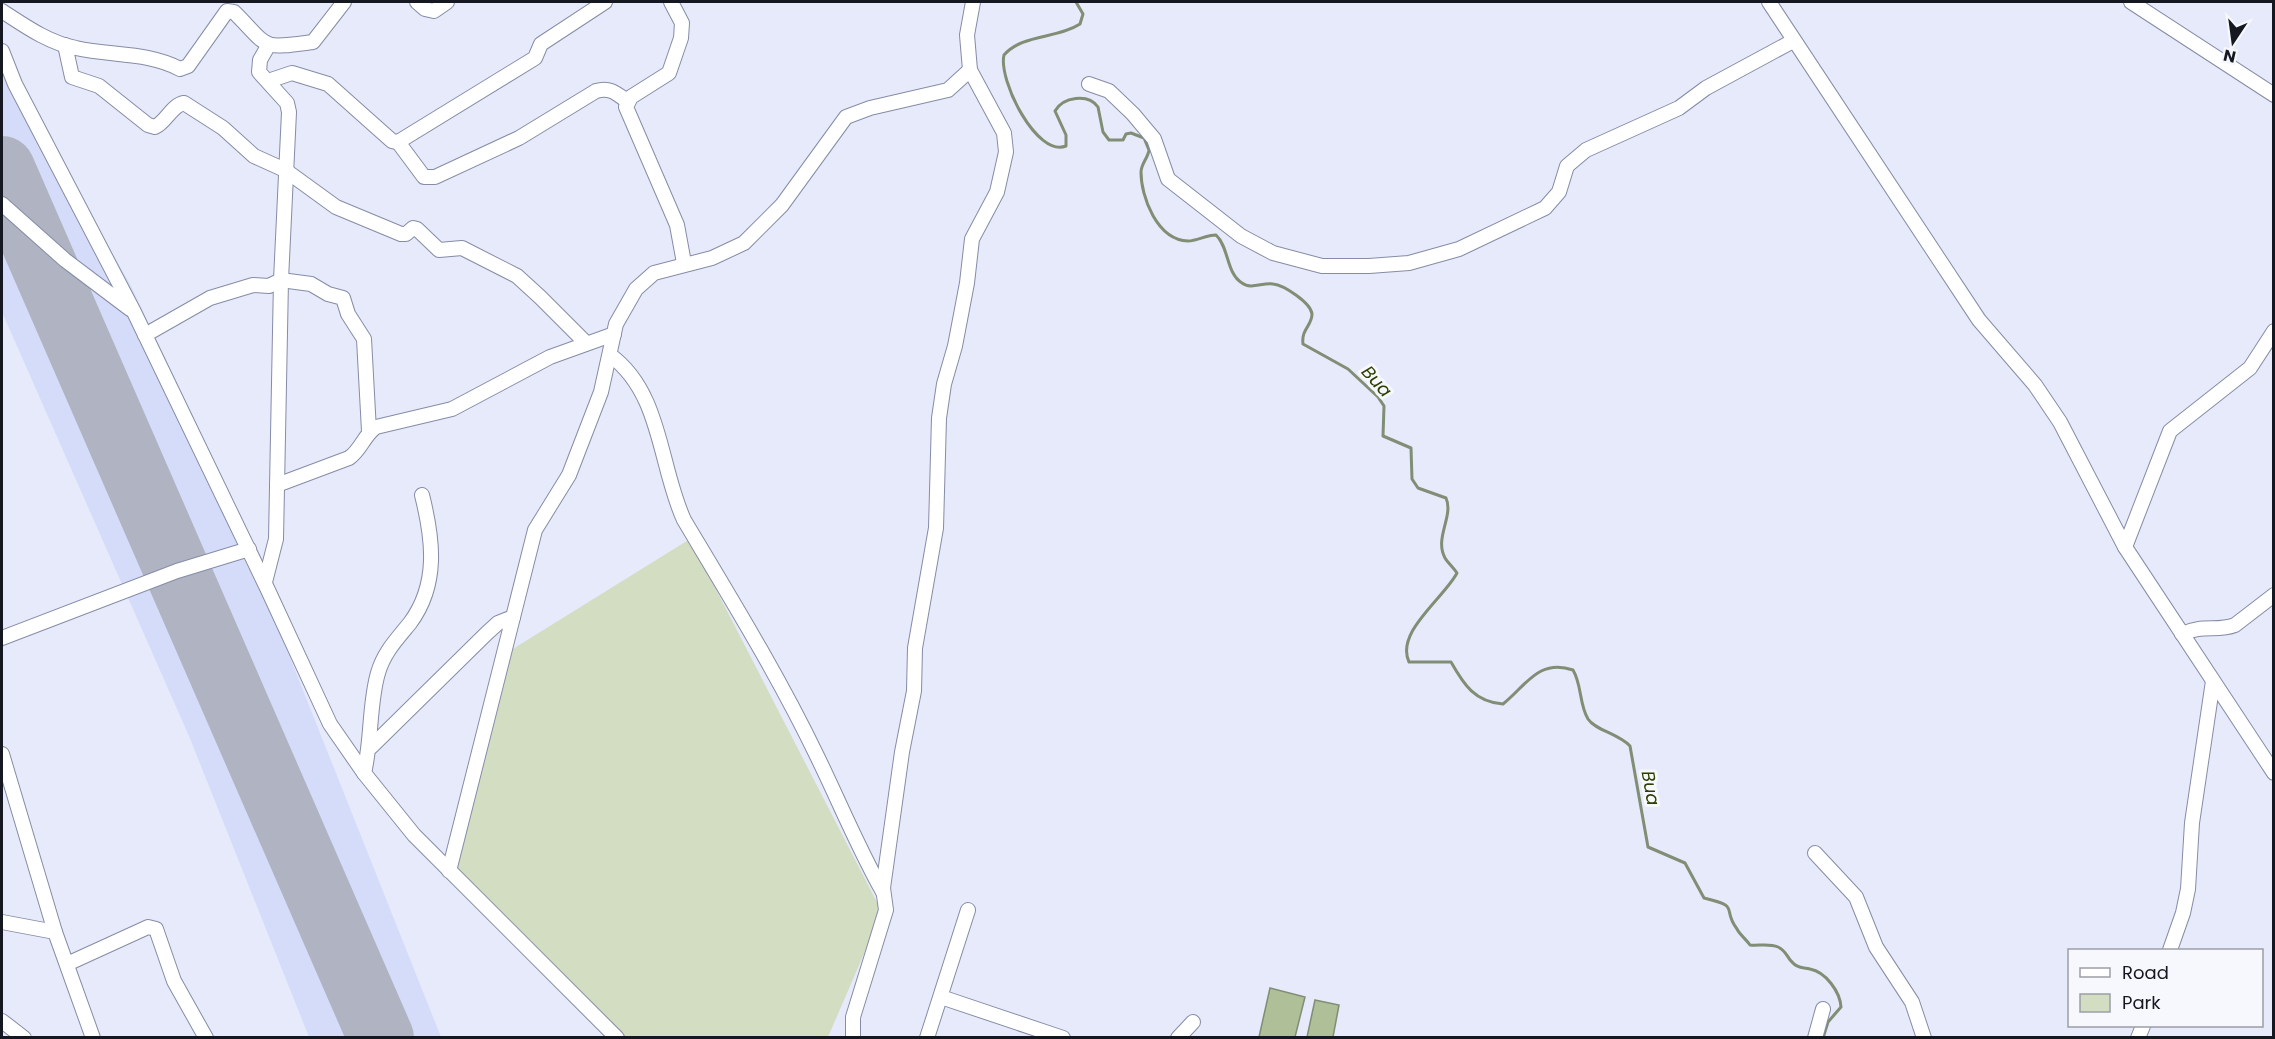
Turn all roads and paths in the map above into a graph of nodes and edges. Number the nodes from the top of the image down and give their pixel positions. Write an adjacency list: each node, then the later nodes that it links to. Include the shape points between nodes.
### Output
1 (344, 2): 13 (street, via 314,42)
2 (417, 2): 3 (street, via 434,11)
3 (447, 2)
4 (605, 2): 20 (street, via 541,44 535,58)
5 (671, 2): 19 (street, via 682,23 681,39 669,72)
6 (973, 2): 15 (street, via 967,35)
7 (1769, 2): 11 (street)
8 (2131, 2): 18 (street)
9 (227, 6): 12 (street, via 184,69 157,58 113,55); 13 (street)
10 (2, 11): 12 (street, via 34,32)
11 (1793, 41): 17 (street, via 1716,82 1679,108 1586,150 1567,166 1559,192 1545,208 1460,249 1409,263 1369,266 1322,266 1273,253 1240,236 1168,179 1154,139 1110,91); 34 (street, via 1979,320 2035,385 2060,422)
12 (65, 45): 21 (street, via 72,77 99,86 148,125 160,125 178,104 184,103 223,128 254,156)
13 (268, 46): 16 (street, via 259,66)
14 (2, 51): 25 (street, via 15,84)
15 (969, 70): 23 (street, via 948,90 846,117 782,205 744,243 712,258); 48 (street, via 1004,133 1006,152 997,192 972,239 959,325 944,384 939,418 936,528 915,648 913,699)
16 (268, 81): 20 (street, via 292,73 328,84 392,141); 21 (street, via 290,112)
17 (1089, 84)
18 (2274, 95)
19 (627, 101): 20 (street, via 613,90 596,91 519,138 435,177 424,177); 23 (street, via 627,110 677,225)
20 (398, 142)
21 (285, 170): 24 (street); 29 (street, via 336,207 401,234 417,229 439,250 462,248 496,264 540,297)
22 (2, 204): 25 (street, via 65,260)
23 (684, 263): 27 (street, via 645,279 622,311)
24 (280, 280): 28 (street, via 210,298); 31 (street, via 311,284 346,302 348,314 364,339); 32 (street)
25 (134, 312): 28 (street)
26 (2274, 331): 34 (street, via 2250,368 2170,431)
27 (614, 334): 29 (street); 30 (street)
28 (145, 335): 35 (street)
29 (586, 343): 31 (street, via 550,357 452,409)
30 (609, 355): 38 (street, via 601,392 569,475 534,530); 48 (street, via 630,374 641,392 660,437 684,520 786,695)
31 (369, 431): 32 (street, via 349,458)
32 (277, 485): 36 (street, via 275,547)
33 (422, 495): 42 (street, via 432,542 428,587 420,608 383,660 376,682)
34 (2125, 547): 39 (street)
35 (249, 549): 36 (street); 40 (street, via 166,575)
36 (265, 582): 44 (street, via 330,724)
37 (2274, 595): 39 (street, via 2228,628 2196,627)
38 (513, 617): 42 (street, via 487,633); 47 (street)
39 (2182, 634): 41 (street)
40 (2, 638)
41 (2213, 681): 45 (street); 52 (street, via 2192,823 2188,889)
42 (371, 747): 44 (street)
43 (2, 754): 51 (street)
44 (364, 773): 47 (street)
45 (2274, 773)
46 (1815, 853): 67 (street, via 1856,897 1876,947 1912,1002)
47 (449, 871): 61 (street)
48 (883, 892): 62 (street, via 886,910 853,1017)
49 (968, 910): 54 (street)
50 (2, 922): 51 (street)
51 (55, 932): 53 (street)
52 (2171, 949)
53 (67, 964): 59 (street); 60 (street, via 148,927 156,929 174,981)
54 (941, 997): 63 (street); 64 (street)
55 (1823, 1009): 66 (street)
56 (2, 1021): 58 (street)
57 (1193, 1022): 65 (street)
58 (24, 1038)
59 (93, 1038)
60 (206, 1038)
61 (617, 1038)
62 (853, 1038)
63 (927, 1038)
64 (1063, 1038)
65 (1178, 1038)
66 (1815, 1038)
67 (1924, 1038)

